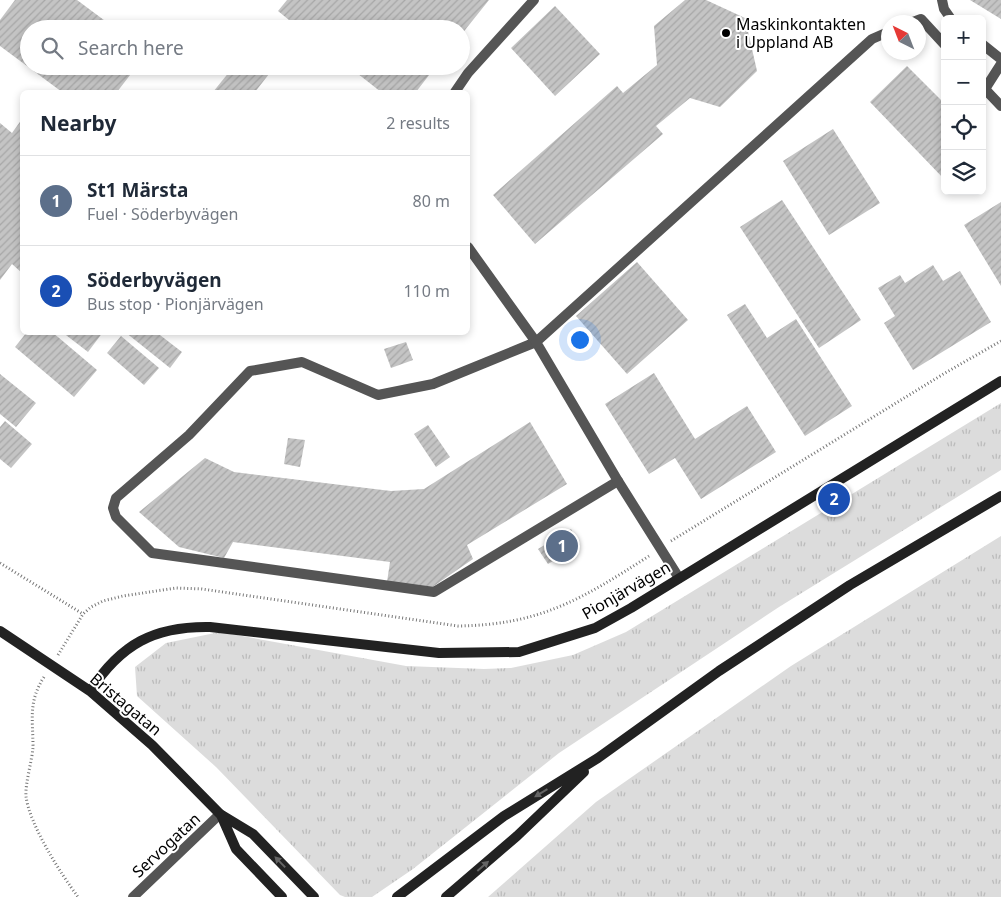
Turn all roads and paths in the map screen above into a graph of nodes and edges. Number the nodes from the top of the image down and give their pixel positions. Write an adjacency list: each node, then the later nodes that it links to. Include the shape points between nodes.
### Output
1 (534, 0): 10 (street)
2 (942, 0): 3 (street)
3 (948, 15)
4 (926, 24): 6 (street)
5 (881, 35): 18 (street, via 872,39)
6 (941, 40)
7 (986, 47): 8 (street)
8 (1001, 59)
9 (1001, 64): 12 (street)
10 (470, 71)
11 (467, 75): 14 (street)
12 (986, 84)
13 (986, 89): 15 (street)
14 (456, 90)
15 (1001, 106)
16 (470, 250): 18 (street)
17 (1001, 341): 22 (path)
18 (536, 342): 20 (street); 20 (street, via 432,384 378,395 302,362 250,371 189,435 116,498 113,508 116,517 152,553 434,592)
19 (1001, 382): 24 (street, Pionjärvägen)
20 (618, 481): 22 (street)
21 (1001, 496): 29 (street, via 850,585 719,671)
22 (661, 548): 24 (street); 25 (path, via 573,602 551,612 505,623 458,626 176,588 103,601)
23 (0, 563): 25 (path)
24 (679, 578): 28 (street, Pionjärvägen, via 595,628 519,652 439,653 185,626 163,631 130,646 106,666)
25 (84, 614): 27 (path)
26 (0, 631): 27 (street, Bristagatan)
27 (52, 665): 28 (street, Bristagatan); 31 (path, via 33,695 32,762 26,794 29,810 44,842)
28 (90, 690): 30 (street, Bristagatan, via 152,745)
29 (598, 758): 35 (street, one-way to 35, via 504,816); 36 (street, one-way to 29, via 517,836)
30 (220, 814): 32 (street, Servogatan); 33 (street, Bristagatan, via 236,849); 34 (street, Bristagatan, one-way to 30, via 253,834)
31 (78, 897)
32 (133, 897)
33 (282, 897)
34 (314, 897)
35 (397, 897)
36 (446, 897)

